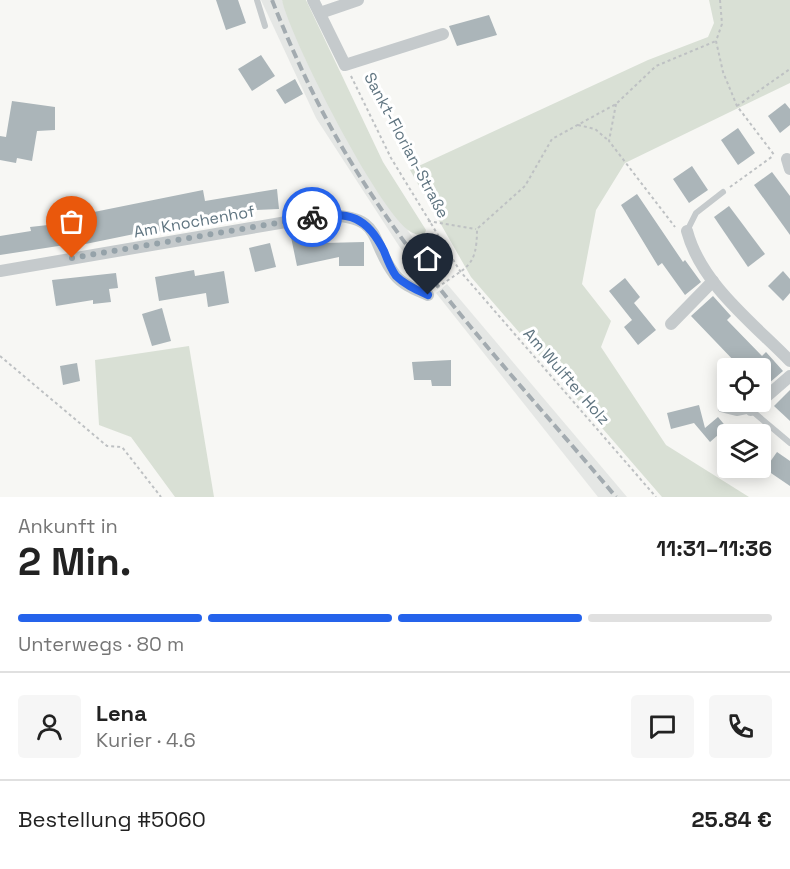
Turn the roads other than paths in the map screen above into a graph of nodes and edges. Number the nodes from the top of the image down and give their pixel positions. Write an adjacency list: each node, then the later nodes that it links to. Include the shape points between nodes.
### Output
1 (257, 0): 5 (lane)
2 (313, 0): 4 (street, Sankt-Florian-Straße)
3 (358, 0): 4 (street)
4 (320, 13): 6 (street, Sankt-Florian-Straße, via 345,66)
5 (265, 26)
6 (443, 34)
7 (723, 192): 8 (lane, via 696,213)
8 (687, 231): 10 (street, via 693,253)
9 (0, 271): 11 (street, Am Knochenhof, via 327,215 349,216 364,222 376,235 395,275)
10 (713, 281): 12 (street); 13 (street)
11 (428, 295)
12 (671, 324)
13 (790, 361)
14 (790, 376): 15 (street)
15 (771, 393)
16 (753, 412): 17 (lane)
17 (790, 443)

